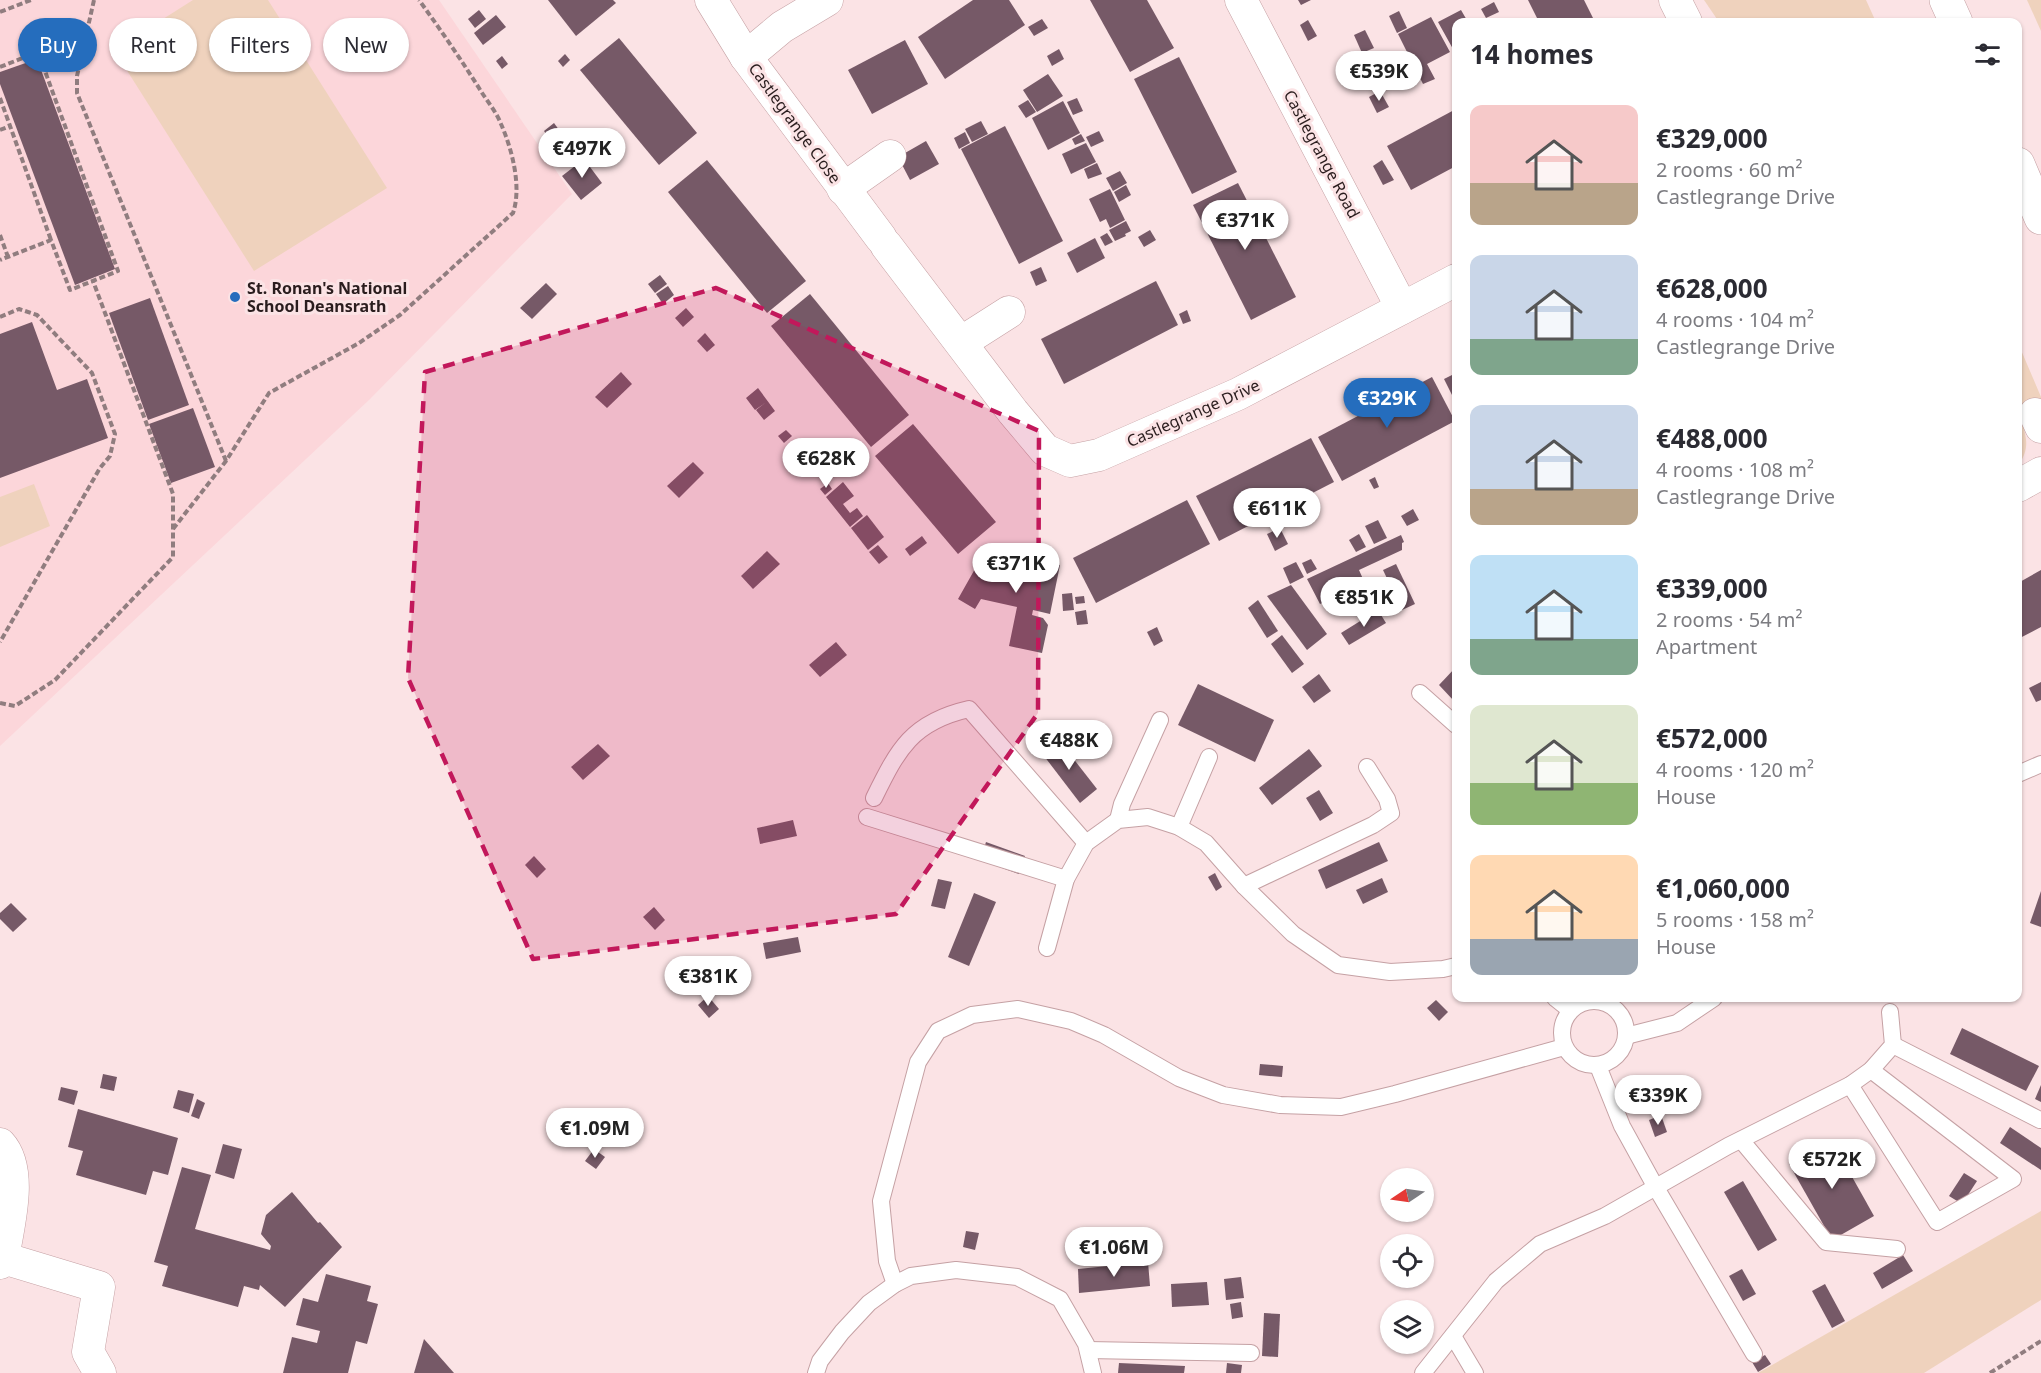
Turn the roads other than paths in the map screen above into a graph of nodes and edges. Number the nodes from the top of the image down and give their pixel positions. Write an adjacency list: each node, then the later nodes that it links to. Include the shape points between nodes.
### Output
1 (711, 0): 8 (street, Castlegrange Close)
2 (827, 0): 8 (street, Castlegrange Close, via 782,27)
3 (1241, 0): 15 (street, Castlegrange Road)
4 (1675, 0): 6 (street)
5 (1946, 0): 7 (main road)
6 (1684, 18)
7 (1954, 18)
8 (746, 57): 11 (street, Castlegrange Close)
9 (890, 156): 11 (street, Castlegrange Close)
10 (2022, 173): 12 (main road)
11 (843, 189): 13 (street, Castlegrange Close)
12 (2041, 218)
13 (884, 241): 17 (street, Castlegrange Drive)
14 (1452, 282): 15 (street, Castlegrange Drive)
15 (1402, 308): 17 (street, Castlegrange Drive, via 1238,394 1099,455 1070,461 1045,450)
16 (1009, 312): 17 (street)
17 (962, 342)
18 (2041, 473): 19 (street)
19 (2022, 484)
20 (1420, 693): 22 (lane)
21 (1160, 720): 29 (lane)
22 (1452, 721)
23 (1209, 757): 30 (lane)
24 (2041, 764): 26 (lane)
25 (1367, 767): 33 (lane, via 1391,813)
26 (2022, 772)
27 (874, 798): 31 (lane, via 892,762 918,729 952,712 969,709)
28 (867, 817): 32 (lane)
29 (1118, 820): 30 (lane, via 1148,817); 31 (lane)
30 (1179, 827): 33 (lane, via 1206,843)
31 (1086, 843): 32 (lane)
32 (1066, 879): 34 (lane)
33 (1244, 886): 35 (lane, via 1293,934 1338,965 1390,972)
34 (1047, 948)
35 (1452, 967)
36 (1560, 1002): 40 (lane)
37 (1585, 1002): 40 (lane)
38 (1602, 1002): 42 (lane, via 1615,1009 1626,1026)
39 (1708, 1002): 42 (lane, via 1677,1023)
40 (1570, 1010): 44 (lane, via 1562,1028)
41 (1890, 1012): 43 (lane)
42 (1626, 1036): 45 (lane, via 1617,1056)
43 (1893, 1045): 46 (lane); 48 (lane)
44 (1564, 1047): 45 (lane, via 1578,1062); 54 (lane, via 1341,1107 1280,1105 1223,1095 1179,1078 1104,1035 1071,1021 1017,1009 972,1015 938,1031 918,1062 881,1201 887,1261)
45 (1598, 1066): 51 (lane, via 1622,1126)
46 (1871, 1070): 47 (lane); 47 (lane, via 2013,1179 1937,1222)
47 (1850, 1085): 49 (lane)
48 (2040, 1120)
49 (1741, 1140): 51 (lane); 52 (lane, via 1826,1242)
50 (0, 1144): 53 (street, via 12,1170 12,1206)
51 (1655, 1186): 55 (lane, via 1605,1216 1540,1244 1496,1281); 58 (lane)
52 (1897, 1249)
53 (2, 1261): 59 (street, via 99,1287 88,1352)
54 (895, 1284): 56 (lane, via 911,1276 956,1270 1017,1277 1060,1299); 60 (lane, via 869,1303 842,1332 820,1361)
55 (1453, 1336): 62 (lane); 63 (lane)
56 (1088, 1350): 57 (lane); 61 (lane)
57 (1251, 1353)
58 (1754, 1354)
59 (100, 1373)
60 (816, 1373)
61 (1093, 1373)
62 (1423, 1373)
63 (1475, 1373)

